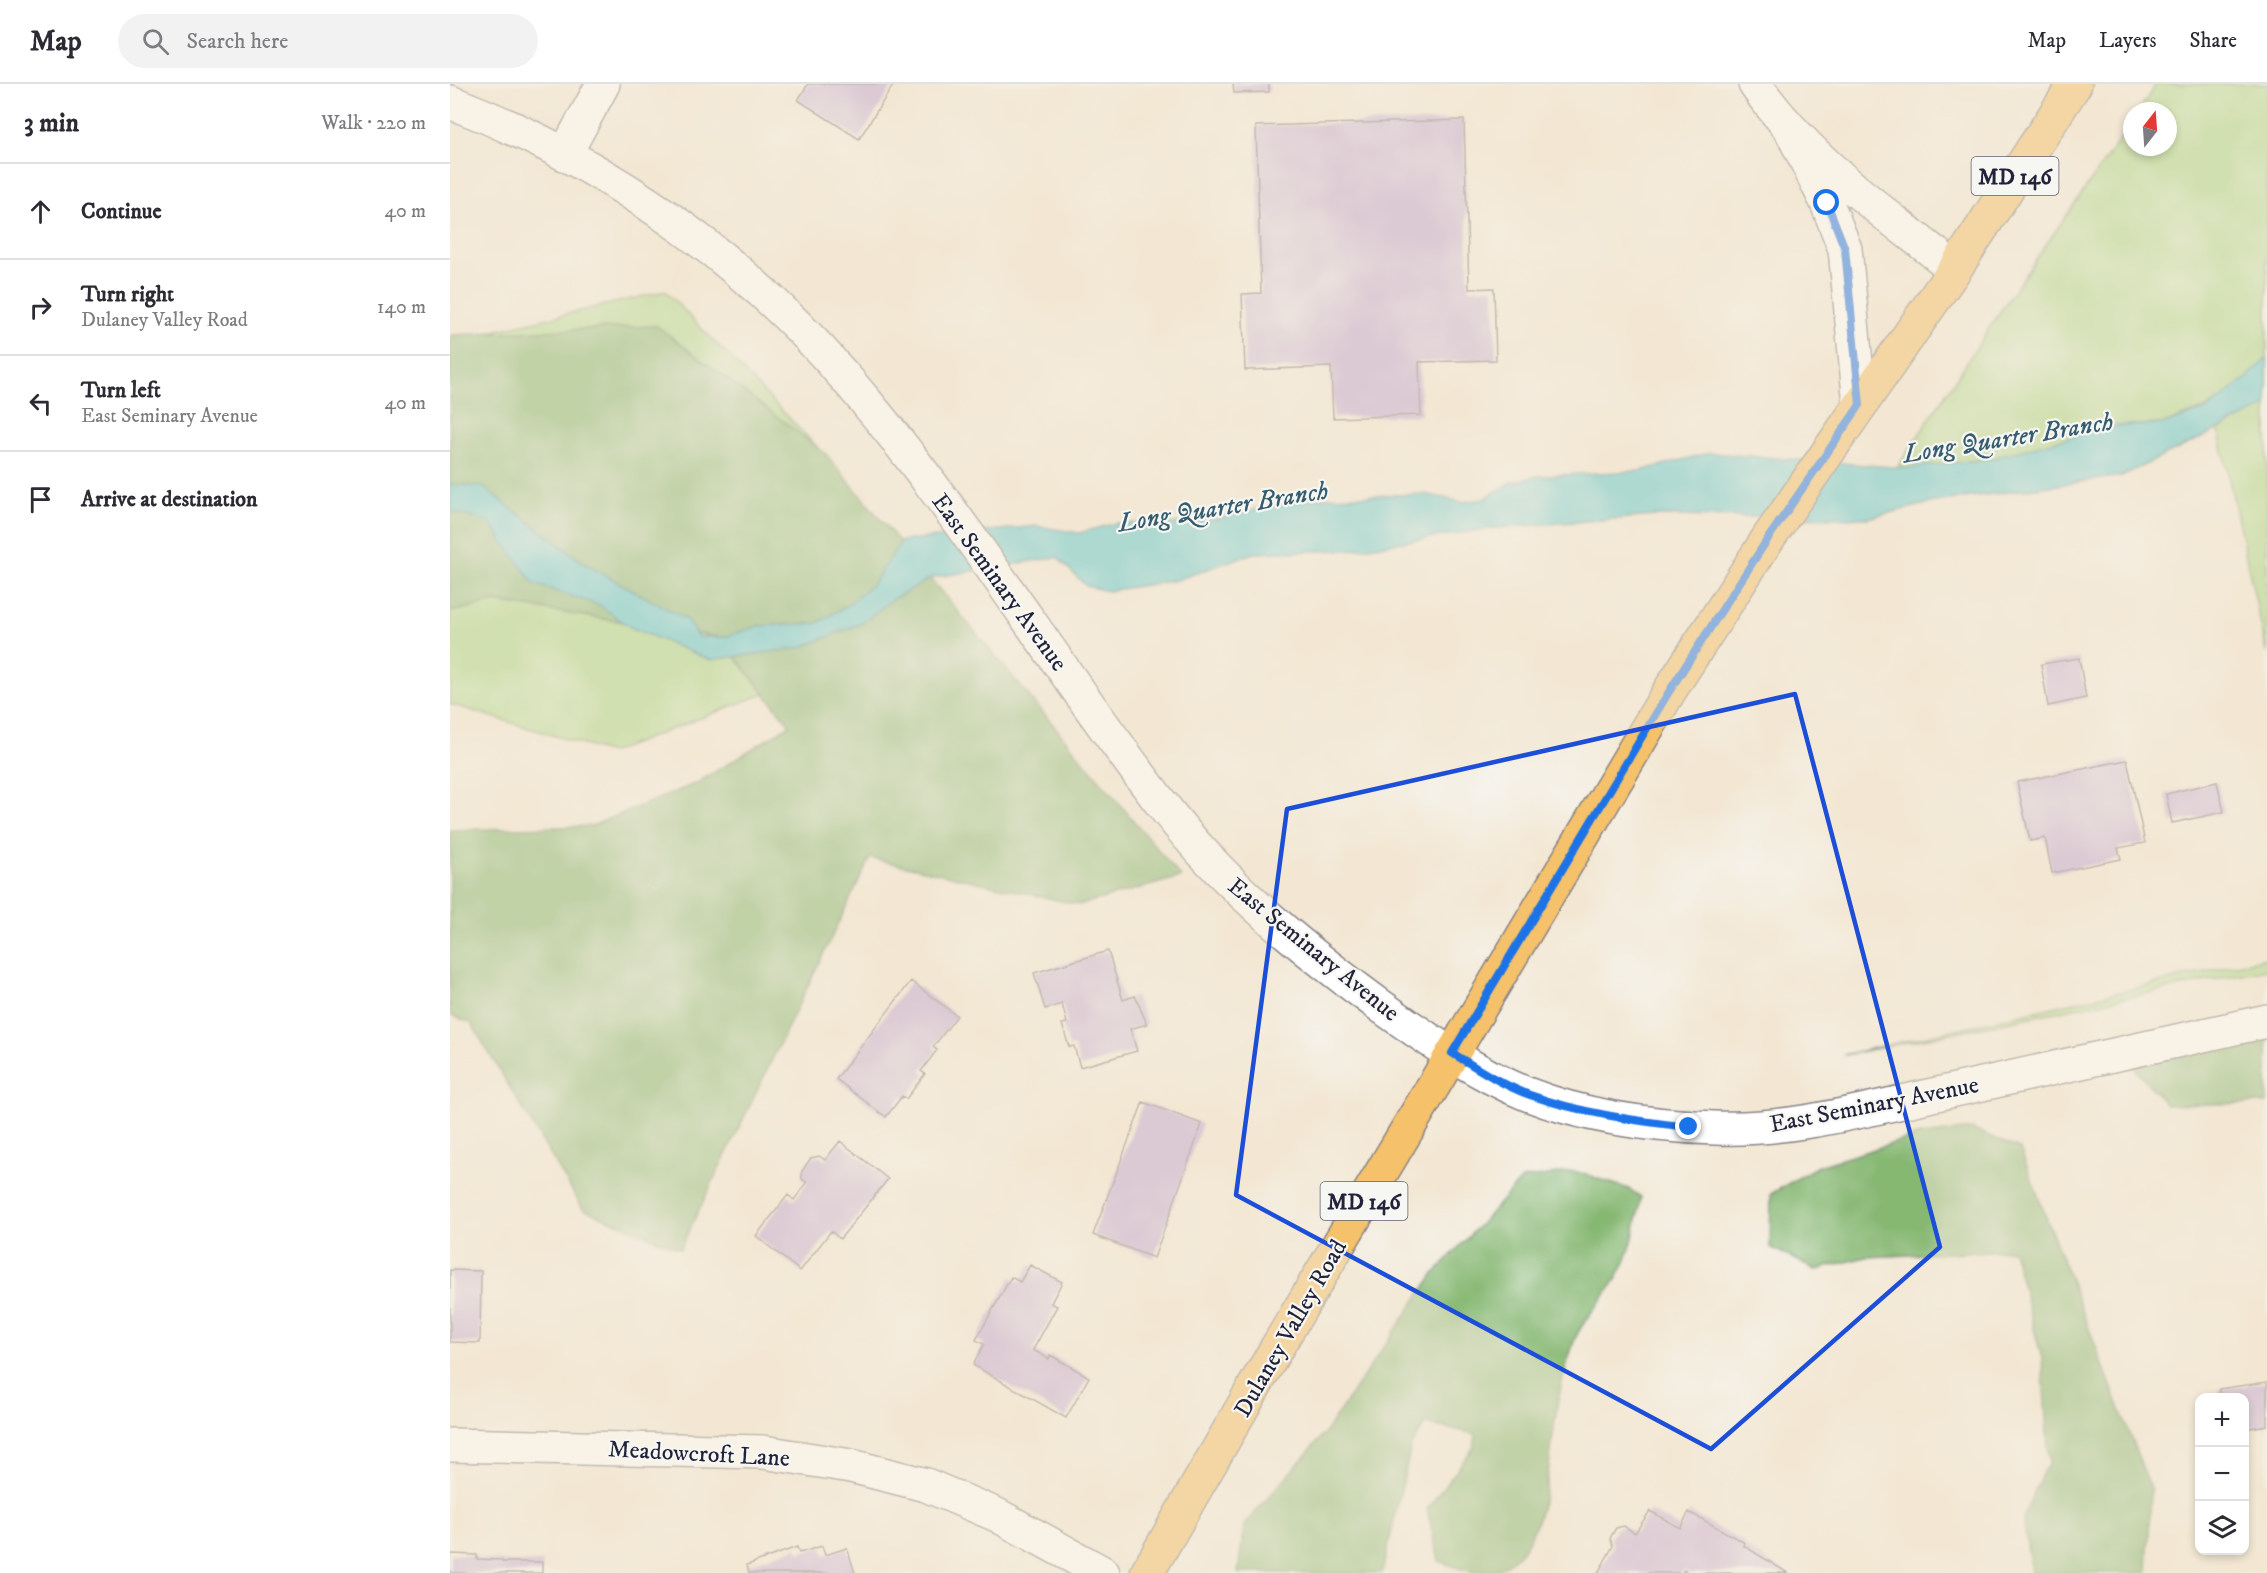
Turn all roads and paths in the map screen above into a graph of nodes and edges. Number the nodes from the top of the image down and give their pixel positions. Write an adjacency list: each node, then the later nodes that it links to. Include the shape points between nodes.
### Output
1 (603, 84): 6 (street)
2 (1755, 84): 5 (street)
3 (2075, 84): 7 (main road, Dulaney Valley Road / MD 146)
4 (450, 102): 6 (street, East Seminary Avenue)
5 (1792, 132): 7 (street, via 1825,165); 8 (street, via 1845,249)
6 (565, 154): 10 (street, East Seminary Avenue, via 670,219 762,292 844,376 904,450 1175,821 1231,883 1355,987)
7 (1955, 269): 8 (main road, Dulaney Valley Road / MD 146)
8 (1860, 405): 10 (main road, Dulaney Valley Road / MD 146, via 1664,699)
9 (2267, 1021): 10 (street, East Seminary Avenue, via 1836,1116 1723,1129 1643,1122 1561,1105 1500,1081)
10 (1452, 1053): 13 (main road, Dulaney Valley Road / MD 146)
11 (450, 1445): 12 (street, Meadowcroft Lane, via 763,1452 851,1466 926,1485 997,1515)
12 (1103, 1573)
13 (1147, 1573)

